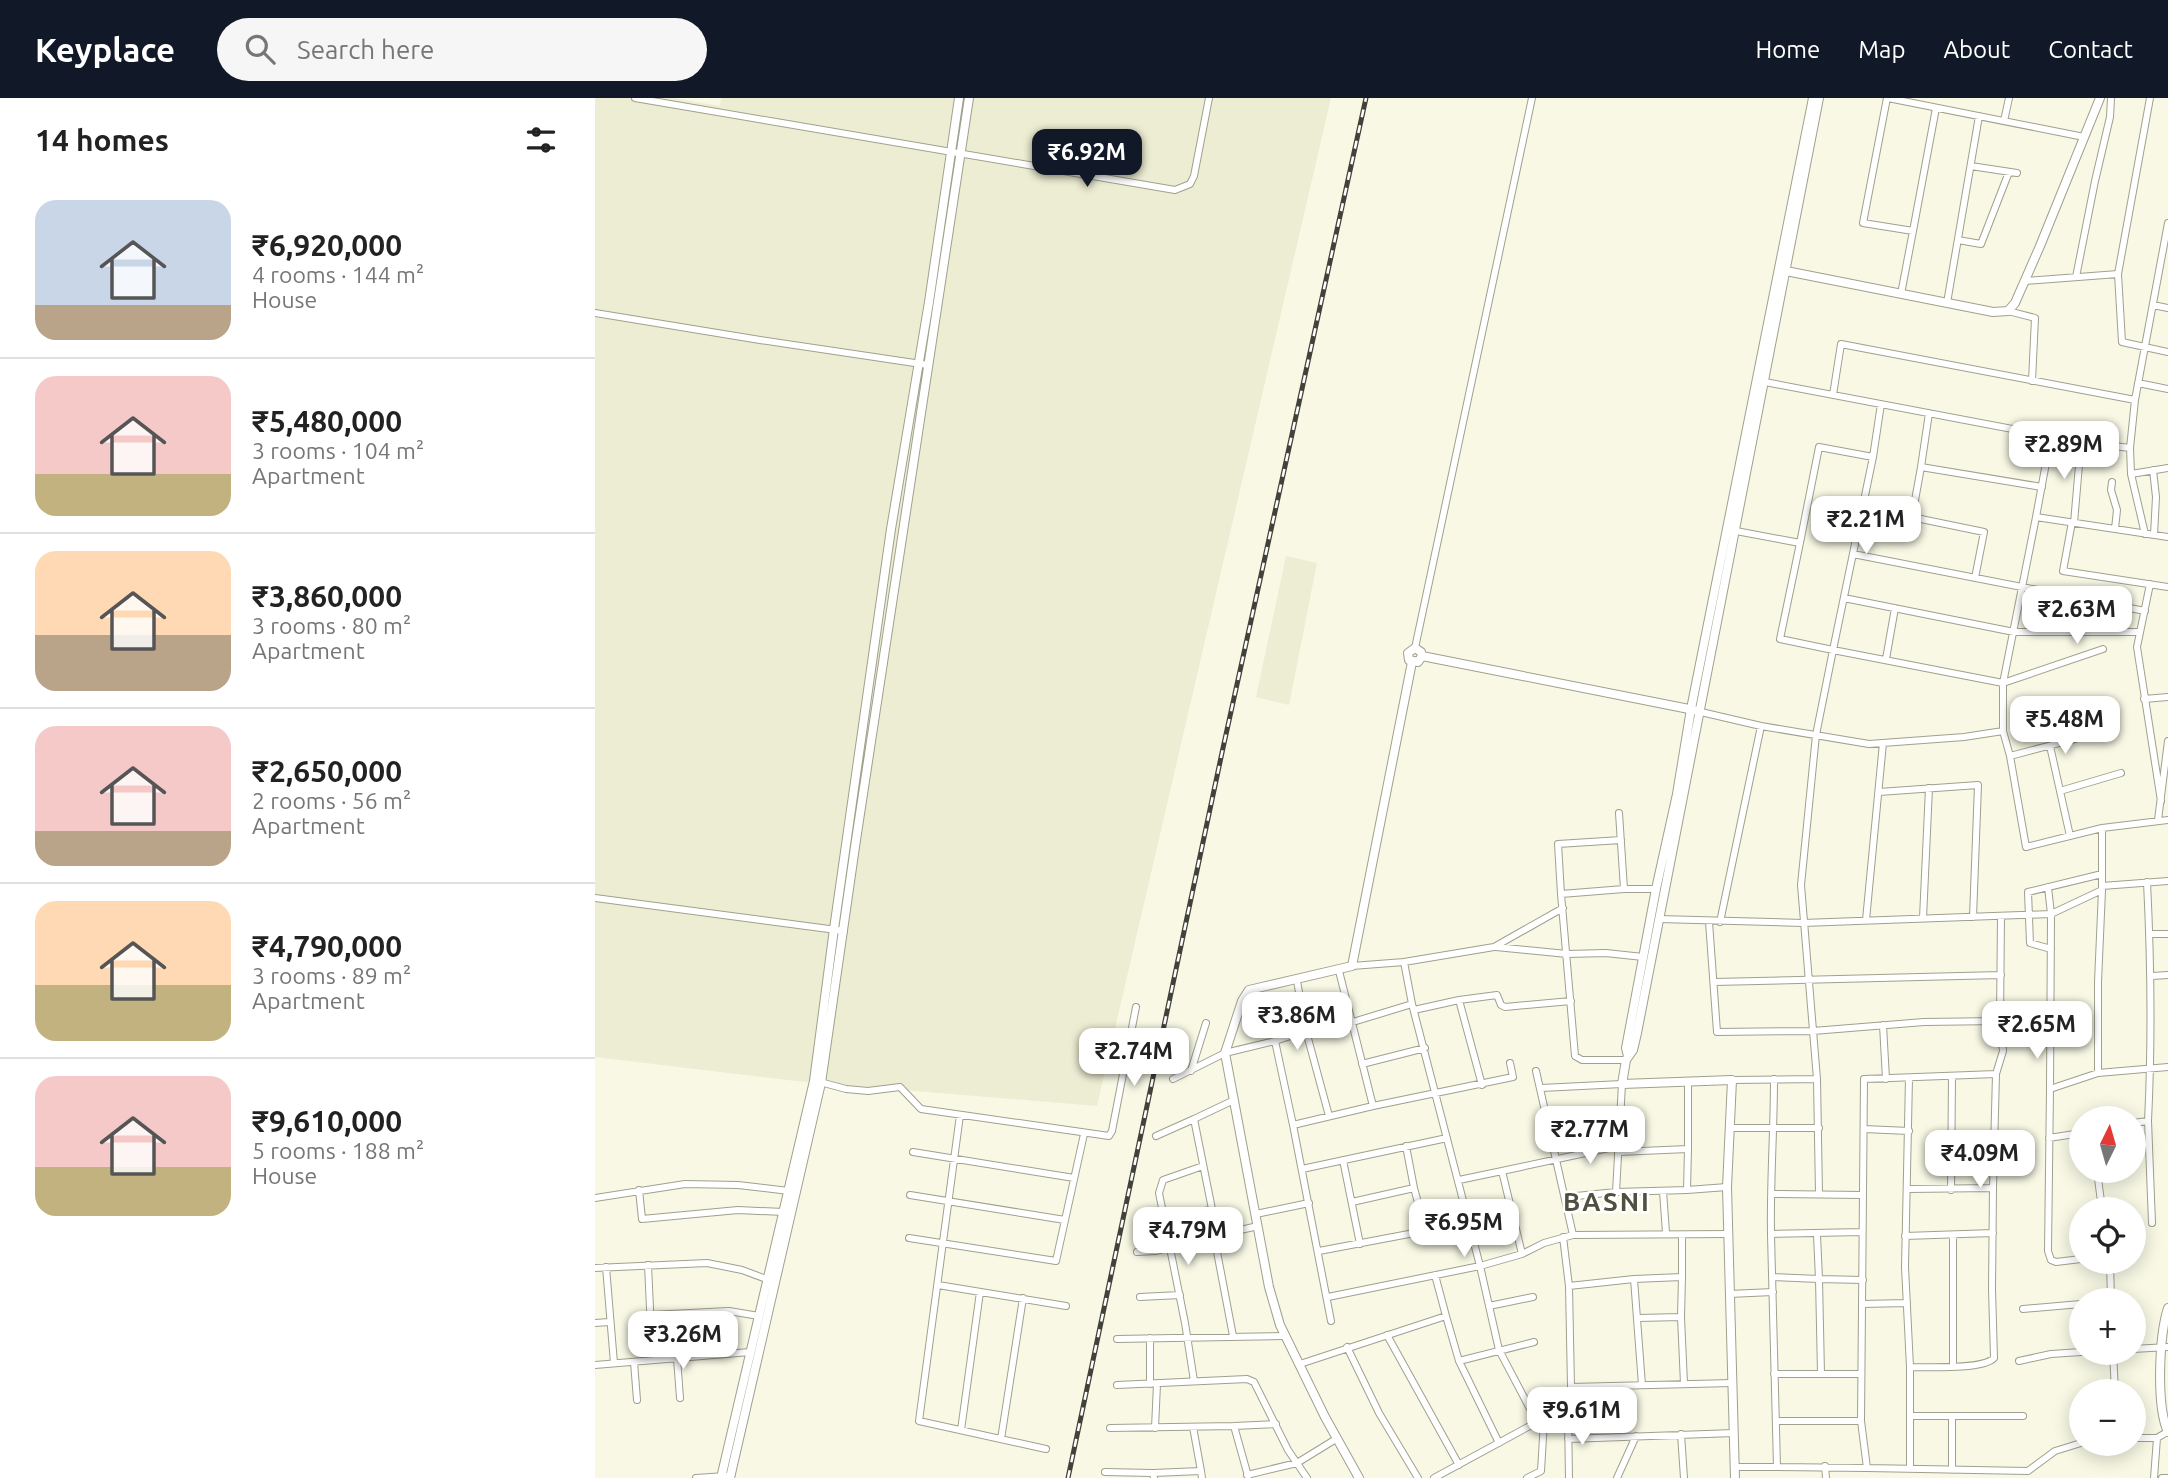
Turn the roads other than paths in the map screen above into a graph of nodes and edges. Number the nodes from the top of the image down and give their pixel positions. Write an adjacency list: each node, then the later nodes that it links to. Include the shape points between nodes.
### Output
1 (635, 98): 13 (street)
2 (959, 98): 18 (street)
3 (969, 98): 19 (street)
4 (1209, 98): 19 (street, via 1194,176 1184,188)
5 (1532, 98): 80 (street)
6 (1813, 98): 70 (street)
7 (1819, 98): 27 (street)
8 (1888, 98): 14 (street); 24 (street, via 1863,223)
9 (2009, 98): 16 (street)
10 (2100, 98): 17 (street)
11 (2111, 98): 29 (street, via 2111,117)
12 (2150, 98): 28 (street)
13 (669, 100): 18 (street)
14 (1936, 108): 15 (street); 24 (street)
15 (1979, 116): 16 (street); 20 (street)
16 (2004, 121): 17 (street)
17 (2084, 137): 30 (street)
18 (951, 153): 19 (street); 39 (street)
19 (961, 155): 40 (street)
20 (1971, 166): 21 (street); 25 (street)
21 (2008, 172): 22 (street); 25 (street, via 1981,244)
22 (2017, 173)
23 (2168, 223): 26 (street)
24 (1913, 231): 31 (street)
25 (1958, 240): 32 (street)
26 (2165, 259): 33 (street)
27 (1786, 271): 31 (street); 42 (street)
28 (2118, 274): 29 (street); 37 (street, via 2122,342)
29 (2076, 277): 30 (street)
30 (2025, 281): 35 (street)
31 (1902, 294): 32 (street)
32 (1947, 303): 35 (street)
33 (2153, 305): 34 (street); 37 (street)
34 (2168, 307)
35 (2008, 311): 41 (street, via 2035,318)
36 (595, 313): 39 (street)
37 (2145, 347): 38 (street); 43 (street)
38 (2168, 352)
39 (917, 363): 40 (street); 130 (street)
40 (928, 365): 131 (street)
41 (2032, 381): 45 (street, via 1841,344); 46 (street)
42 (1765, 382): 45 (street); 64 (street)
43 (2138, 383): 44 (street); 46 (street)
44 (2168, 389)
45 (1833, 394): 47 (street)
46 (2135, 400): 51 (street)
47 (1881, 404): 48 (street); 52 (street)
48 (1929, 413): 49 (street); 53 (street)
49 (2051, 436): 50 (street); 58 (street)
50 (2081, 442): 51 (street); 62 (street)
51 (2130, 448): 56 (street)
52 (1873, 457): 59 (street); 68 (street, via 1819,447)
53 (1921, 467): 58 (street); 60 (street)
54 (2168, 468): 55 (street)
55 (2154, 470): 56 (street); 66 (street)
56 (2131, 474): 65 (street)
57 (2112, 482): 63 (street)
58 (2042, 487): 61 (street)
59 (1863, 506): 60 (street); 69 (street)
60 (1912, 517): 71 (street, via 1984,532)
61 (2036, 517): 62 (street); 74 (street)
62 (2073, 523): 63 (street); 72 (street, via 2063,571)
63 (2115, 529): 65 (street)
64 (1736, 531): 68 (street); 70 (street)
65 (2145, 534): 66 (street)
66 (2154, 535): 67 (street)
67 (2168, 537)
68 (1800, 543): 82 (street, via 1780,639)
69 (1853, 554): 71 (street); 75 (street)
70 (1727, 557): 89 (street); 90 (street)
71 (1975, 578): 74 (street)
72 (2150, 584): 73 (street); 77 (street)
73 (2168, 586)
74 (2024, 589): 77 (street); 78 (street)
75 (1844, 598): 76 (street); 82 (street)
76 (1895, 608): 78 (street); 84 (street)
77 (2145, 611): 79 (street)
78 (2014, 632): 79 (street); 86 (street)
79 (2140, 632): 88 (street, via 2137,647)
80 (1415, 648): 83 (street); 85 (street, via 1408,654)
81 (2103, 649): 86 (street)
82 (1833, 650): 84 (street); 94 (street)
83 (1422, 656): 85 (street); 89 (street)
84 (1886, 659): 86 (street)
85 (1412, 662): 139 (street)
86 (2003, 683): 93 (street)
87 (2168, 697): 88 (street)
88 (2144, 699): 103 (street)
89 (1691, 709): 90 (street); 116 (street)
90 (1701, 712): 91 (street); 125 (street)
91 (1761, 726): 94 (street); 128 (street)
92 (2113, 729): 97 (street)
93 (2003, 732): 96 (street); 98 (street)
94 (1816, 735): 96 (street); 129 (street, via 1801,885)
95 (2168, 741): 103 (street)
96 (1883, 743): 102 (street)
97 (2050, 746): 98 (street); 101 (street)
98 (2010, 756): 108 (street, via 2026,847)
99 (2120, 773): 101 (street)
100 (1929, 788): 102 (street); 123 (street, via 1978,785); 124 (street)
101 (2060, 791): 108 (street)
102 (1879, 792): 126 (street)
103 (2161, 802): 105 (street)
104 (1619, 813): 109 (street)
105 (2158, 820): 106 (street); 107 (street)
106 (2168, 820)
107 (2102, 828): 108 (street); 110 (street)
108 (2070, 836)
109 (1621, 840): 115 (street); 117 (street, via 1558,844)
110 (2102, 874): 113 (street); 114 (street)
111 (2168, 881): 112 (street)
112 (2147, 882): 114 (street); 132 (street)
113 (2048, 887): 120 (street); 121 (street, via 2028,892)
114 (2102, 888): 120 (street); 168 (street)
115 (1624, 889): 116 (street); 117 (street)
116 (1656, 889): 137 (street)
117 (1561, 894): 119 (street)
118 (595, 898): 130 (street)
119 (1563, 908): 134 (street); 136 (street)
120 (2051, 914): 121 (street); 135 (street)
121 (2029, 915): 122 (street); 135 (street, via 2030,943)
122 (2001, 916): 123 (street); 141 (street)
123 (1973, 917): 124 (street)
124 (1923, 918): 126 (street)
125 (1659, 919): 127 (street); 161 (street, via 1637,1034)
126 (1866, 920): 129 (street)
127 (1709, 922): 128 (street); 146 (street)
128 (1720, 922): 129 (street)
129 (1803, 923): 144 (street)
130 (834, 929): 131 (street); 177 (street)
131 (843, 930): 177 (street)
132 (2150, 934): 133 (street); 143 (street)
133 (2168, 934)
134 (1494, 947): 136 (street); 138 (street)
135 (2051, 949): 155 (street)
136 (1567, 954): 137 (street); 148 (street)
137 (1643, 957): 161 (street)
138 (1404, 962): 139 (street); 150 (street)
139 (1352, 966): 140 (street)
140 (1339, 971): 145 (street); 151 (street)
141 (2001, 975): 144 (street); 153 (street)
142 (2168, 975): 143 (street)
143 (2152, 976): 165 (street)
144 (1810, 980): 146 (street); 157 (street)
145 (1297, 981): 156 (street); 160 (street, via 1249,990)
146 (1714, 982): 157 (street, via 1717,1032)
147 (1459, 1000): 148 (street, via 1497,995 1505,1007); 150 (street); 180 (street)
148 (1571, 1001): 161 (street, via 1577,1059)
149 (1136, 1007): 196 (street, via 1112,1131 1109,1136)
150 (1413, 1007): 151 (street); 159 (street)
151 (1353, 1022): 163 (street)
152 (1206, 1023): 166 (street)
153 (2001, 1023): 154 (street); 155 (street); 169 (street, via 2003,1051)
154 (1883, 1025): 157 (street); 175 (street)
155 (2050, 1027): 182 (street)
156 (1306, 1031): 158 (street); 187 (street)
157 (1813, 1031): 174 (street)
158 (1275, 1041): 160 (street); 190 (street)
159 (1425, 1048): 163 (street); 183 (street)
160 (1225, 1053): 166 (street); 184 (street)
161 (1627, 1058): 179 (street)
162 (1510, 1063): 180 (street, via 1513,1077)
163 (1362, 1064): 185 (street)
164 (2168, 1067): 165 (street)
165 (2151, 1068): 168 (street); 189 (street)
166 (1191, 1071): 172 (street)
167 (1537, 1071): 181 (street)
168 (2098, 1073): 182 (street)
169 (1996, 1074): 170 (street); 215 (street)
170 (1952, 1077): 171 (street); 219 (street)
171 (1909, 1078): 175 (street); 195 (street)
172 (1173, 1079)
173 (1773, 1079): 174 (street); 176 (street); 192 (street)
174 (1817, 1079): 193 (street)
175 (1886, 1079): 194 (street, via 1864,1079)
176 (1732, 1080): 178 (street); 191 (street)
177 (818, 1082): 186 (street, via 868,1091 900,1087 921,1109); 220 (street); 271 (street)
178 (1688, 1083): 179 (street); 203 (street)
179 (1622, 1084): 181 (street); 202 (street)
180 (1482, 1085): 183 (street)
181 (1541, 1088): 206 (street)
182 (2050, 1089): 200 (street)
183 (1435, 1093): 185 (street); 199 (street)
184 (1234, 1100): 188 (street); 234 (street)
185 (1373, 1106): 187 (street)
186 (960, 1115): 196 (street); 205 (street)
187 (1329, 1116): 190 (street)
188 (1194, 1119): 198 (street); 208 (street)
189 (2148, 1121): 238 (street)
190 (1293, 1125): 209 (street)
191 (1731, 1128): 192 (street); 213 (street)
192 (1774, 1128): 193 (street); 223 (street)
193 (1819, 1128): 224 (street)
194 (1864, 1129): 195 (street); 226 (street)
195 (1909, 1131): 216 (street)
196 (1084, 1134): 211 (street)
197 (2069, 1135): 200 (street)
198 (1156, 1136)
199 (1447, 1138): 201 (street); 212 (street)
200 (2049, 1139): 260 (street, via 2048,1251 2051,1260)
201 (1406, 1146): 207 (street); 214 (street)
202 (1618, 1149): 203 (street); 206 (street); 222 (street)
203 (1688, 1149): 218 (street)
204 (913, 1152): 205 (street)
205 (954, 1159): 211 (street); 229 (street)
206 (1555, 1159): 210 (street); 227 (street)
207 (1343, 1160): 209 (street); 230 (street)
208 (1203, 1166): 232 (street); 236 (street, via 1163,1180 1159,1193)
209 (1302, 1168): 231 (street)
210 (1502, 1171): 212 (street); 259 (street)
211 (1074, 1178): 235 (street)
212 (1459, 1180): 237 (street)
213 (1727, 1187): 218 (street); 244 (street)
214 (1413, 1188): 230 (street); 240 (street)
215 (1993, 1188): 219 (street); 243 (street)
216 (1908, 1189): 219 (street); 251 (street)
217 (639, 1190): 220 (street, via 685,1184); 228 (street); 233 (street, via 642,1219 737,1210)
218 (1687, 1190): 221 (street)
219 (1951, 1190)
220 (789, 1191): 233 (street)
221 (1663, 1191): 222 (street); 241 (street)
222 (1616, 1192): 227 (street)
223 (1773, 1194): 224 (street); 245 (street)
224 (1819, 1194): 226 (street)
225 (910, 1195): 229 (street)
226 (1862, 1195): 242 (street)
227 (1566, 1197): 246 (street)
228 (595, 1198)
229 (949, 1201): 235 (street); 254 (street)
230 (1352, 1202): 255 (street)
231 (1309, 1203): 234 (street); 257 (street)
232 (1212, 1209): 236 (street); 249 (street)
233 (784, 1212): 271 (street)
234 (1256, 1213): 239 (street)
235 (1065, 1220): 254 (street, via 1056,1261)
236 (1164, 1222): 256 (street)
237 (1467, 1223): 240 (street); 262 (street)
238 (2152, 1223)
239 (1258, 1226): 249 (street); 300 (street, via 1269,1287)
240 (1426, 1232): 255 (street)
241 (1667, 1233): 246 (street); 250 (street)
242 (1862, 1233): 247 (street); 270 (street)
243 (1993, 1233): 248 (street); 318 (street, via 1994,1358 1987,1363)
244 (1728, 1234): 250 (street); 276 (street)
245 (1771, 1234): 247 (street); 267 (street)
246 (1573, 1235): 252 (street)
247 (1817, 1235): 269 (street)
248 (1953, 1235): 251 (street); 318 (street)
249 (1214, 1236): 256 (street); 299 (street)
250 (1682, 1236): 266 (street)
251 (1905, 1236): 282 (street)
252 (1563, 1237): 259 (street); 273 (street)
253 (909, 1238): 254 (street)
254 (944, 1243): 272 (street)
255 (1360, 1244): 257 (street)
256 (1170, 1246): 258 (street); 277 (street)
257 (1319, 1251): 279 (street)
258 (1137, 1252)
259 (1522, 1254): 262 (street)
260 (2069, 1260)
261 (647, 1265): 263 (street); 271 (street, via 707,1263); 289 (street)
262 (1480, 1266): 265 (street); 286 (street)
263 (606, 1267): 264 (street); 295 (street)
264 (595, 1268)
265 (1435, 1275): 279 (street); 291 (street)
266 (1682, 1277): 268 (street); 292 (street)
267 (1774, 1277): 269 (street); 275 (street)
268 (1634, 1279): 273 (street); 293 (street)
269 (1819, 1279): 270 (street); 321 (street)
270 (1863, 1280): 283 (street)
271 (771, 1281): 290 (street); 372 (street)
272 (938, 1285): 274 (street); 345 (street, via 919,1421)
273 (1569, 1286): 329 (street)
274 (981, 1292): 281 (street); 345 (street)
275 (1773, 1292): 276 (street); 320 (street)
276 (1729, 1294): 324 (street)
277 (1180, 1295): 278 (street); 302 (street)
278 (1140, 1297)
279 (1328, 1297): 294 (street)
280 (1533, 1297): 286 (street)
281 (1023, 1298): 285 (street); 352 (street)
282 (1907, 1303): 283 (street); 319 (street)
283 (1862, 1304): 322 (street)
284 (2069, 1305): 288 (street)
285 (1066, 1306)
286 (1489, 1306): 308 (street)
287 (2168, 1308): 306 (street)
288 (2023, 1310)
289 (650, 1315): 290 (street, via 729,1311); 297 (street)
290 (759, 1316): 309 (street)
291 (1446, 1316): 298 (street); 312 (street)
292 (1681, 1317): 293 (street); 326 (street)
293 (1638, 1318): 328 (street)
294 (1331, 1321)
295 (609, 1322): 296 (street); 315 (street)
296 (595, 1323)
297 (650, 1329)
298 (1387, 1335): 305 (street); 359 (street)
299 (1233, 1336): 300 (street); 302 (street)
300 (1286, 1336): 316 (street)
301 (1150, 1338): 302 (street); 303 (street); 325 (street)
302 (1188, 1338): 323 (street)
303 (1117, 1339)
304 (1534, 1342): 308 (street)
305 (1347, 1347): 316 (street); 376 (street)
306 (2164, 1347): 307 (street); 330 (street)
307 (2146, 1348)
308 (1499, 1350): 312 (street); 338 (street)
309 (750, 1352): 311 (street); 372 (street)
310 (2069, 1353): 313 (street)
311 (677, 1358): 314 (street); 331 (street)
312 (1459, 1361): 355 (street)
313 (2019, 1361)
314 (634, 1362): 315 (street); 332 (street)
315 (614, 1363): 317 (street)
316 (1300, 1364): 353 (street)
317 (595, 1365)
318 (1953, 1366): 319 (street)
319 (1910, 1367): 334 (street)
320 (1774, 1374): 321 (street); 337 (street)
321 (1821, 1374): 322 (street)
322 (1861, 1374): 339 (street)
323 (1194, 1381): 325 (street); 340 (street, via 1254,1381)
324 (1733, 1383): 326 (street); 347 (street)
325 (1153, 1384): 327 (street); 344 (street)
326 (1684, 1384): 328 (street)
327 (1117, 1385)
328 (1642, 1385): 329 (street)
329 (1571, 1387): 333 (street, via 1574,1415)
330 (2165, 1392): 346 (street)
331 (680, 1398)
332 (637, 1400)
333 (1568, 1416): 338 (street); 354 (street)
334 (1910, 1416): 335 (street); 364 (street)
335 (1952, 1416): 336 (street); 365 (street)
336 (2023, 1416)
337 (1776, 1421): 339 (street); 362 (street)
338 (1540, 1422): 355 (street); 369 (street)
339 (1861, 1422): 363 (street)
340 (1276, 1424): 341 (street); 358 (street)
341 (1234, 1426): 342 (street); 371 (street)
342 (1193, 1427): 344 (street); 367 (street)
343 (1110, 1428): 344 (street)
344 (1155, 1428)
345 (961, 1430): 352 (street)
346 (2167, 1432): 351 (street)
347 (1734, 1433): 348 (street); 361 (street)
348 (1681, 1434): 349 (street); 381 (street)
349 (1636, 1436): 354 (street); 380 (street)
350 (2146, 1437): 351 (street)
351 (2157, 1437): 385 (street)
352 (1001, 1439): 357 (street)
353 (1336, 1439): 358 (street); 375 (street)
354 (1568, 1439): 379 (street)
355 (1499, 1443): 359 (street)
356 (2069, 1447): 368 (street, via 2028,1471)
357 (1046, 1449)
358 (1297, 1463): 371 (street); 374 (street)
359 (1459, 1465): 377 (street)
360 (1825, 1466): 362 (street); 363 (street); 383 (street)
361 (1735, 1467): 362 (street); 382 (street)
362 (1777, 1467)
363 (1867, 1468): 364 (street)
364 (1910, 1468): 365 (street)
365 (1955, 1470): 368 (street); 384 (street)
366 (1105, 1472): 370 (street)
367 (1201, 1474): 370 (street)
368 (2005, 1474)
369 (1540, 1475): 378 (street)
370 (1154, 1476)
371 (1248, 1476)
372 (725, 1477): 373 (street)
373 (697, 1478)
374 (1307, 1478)
375 (1359, 1478)
376 (1418, 1478)
377 (1434, 1478)
378 (1527, 1478)
379 (1569, 1478)
380 (1617, 1478)
381 (1684, 1478)
382 (1735, 1478)
383 (1826, 1478)
384 (1957, 1478)
385 (2154, 1478)
386 (2162, 1478): 387 (street)
387 (2168, 1478)

